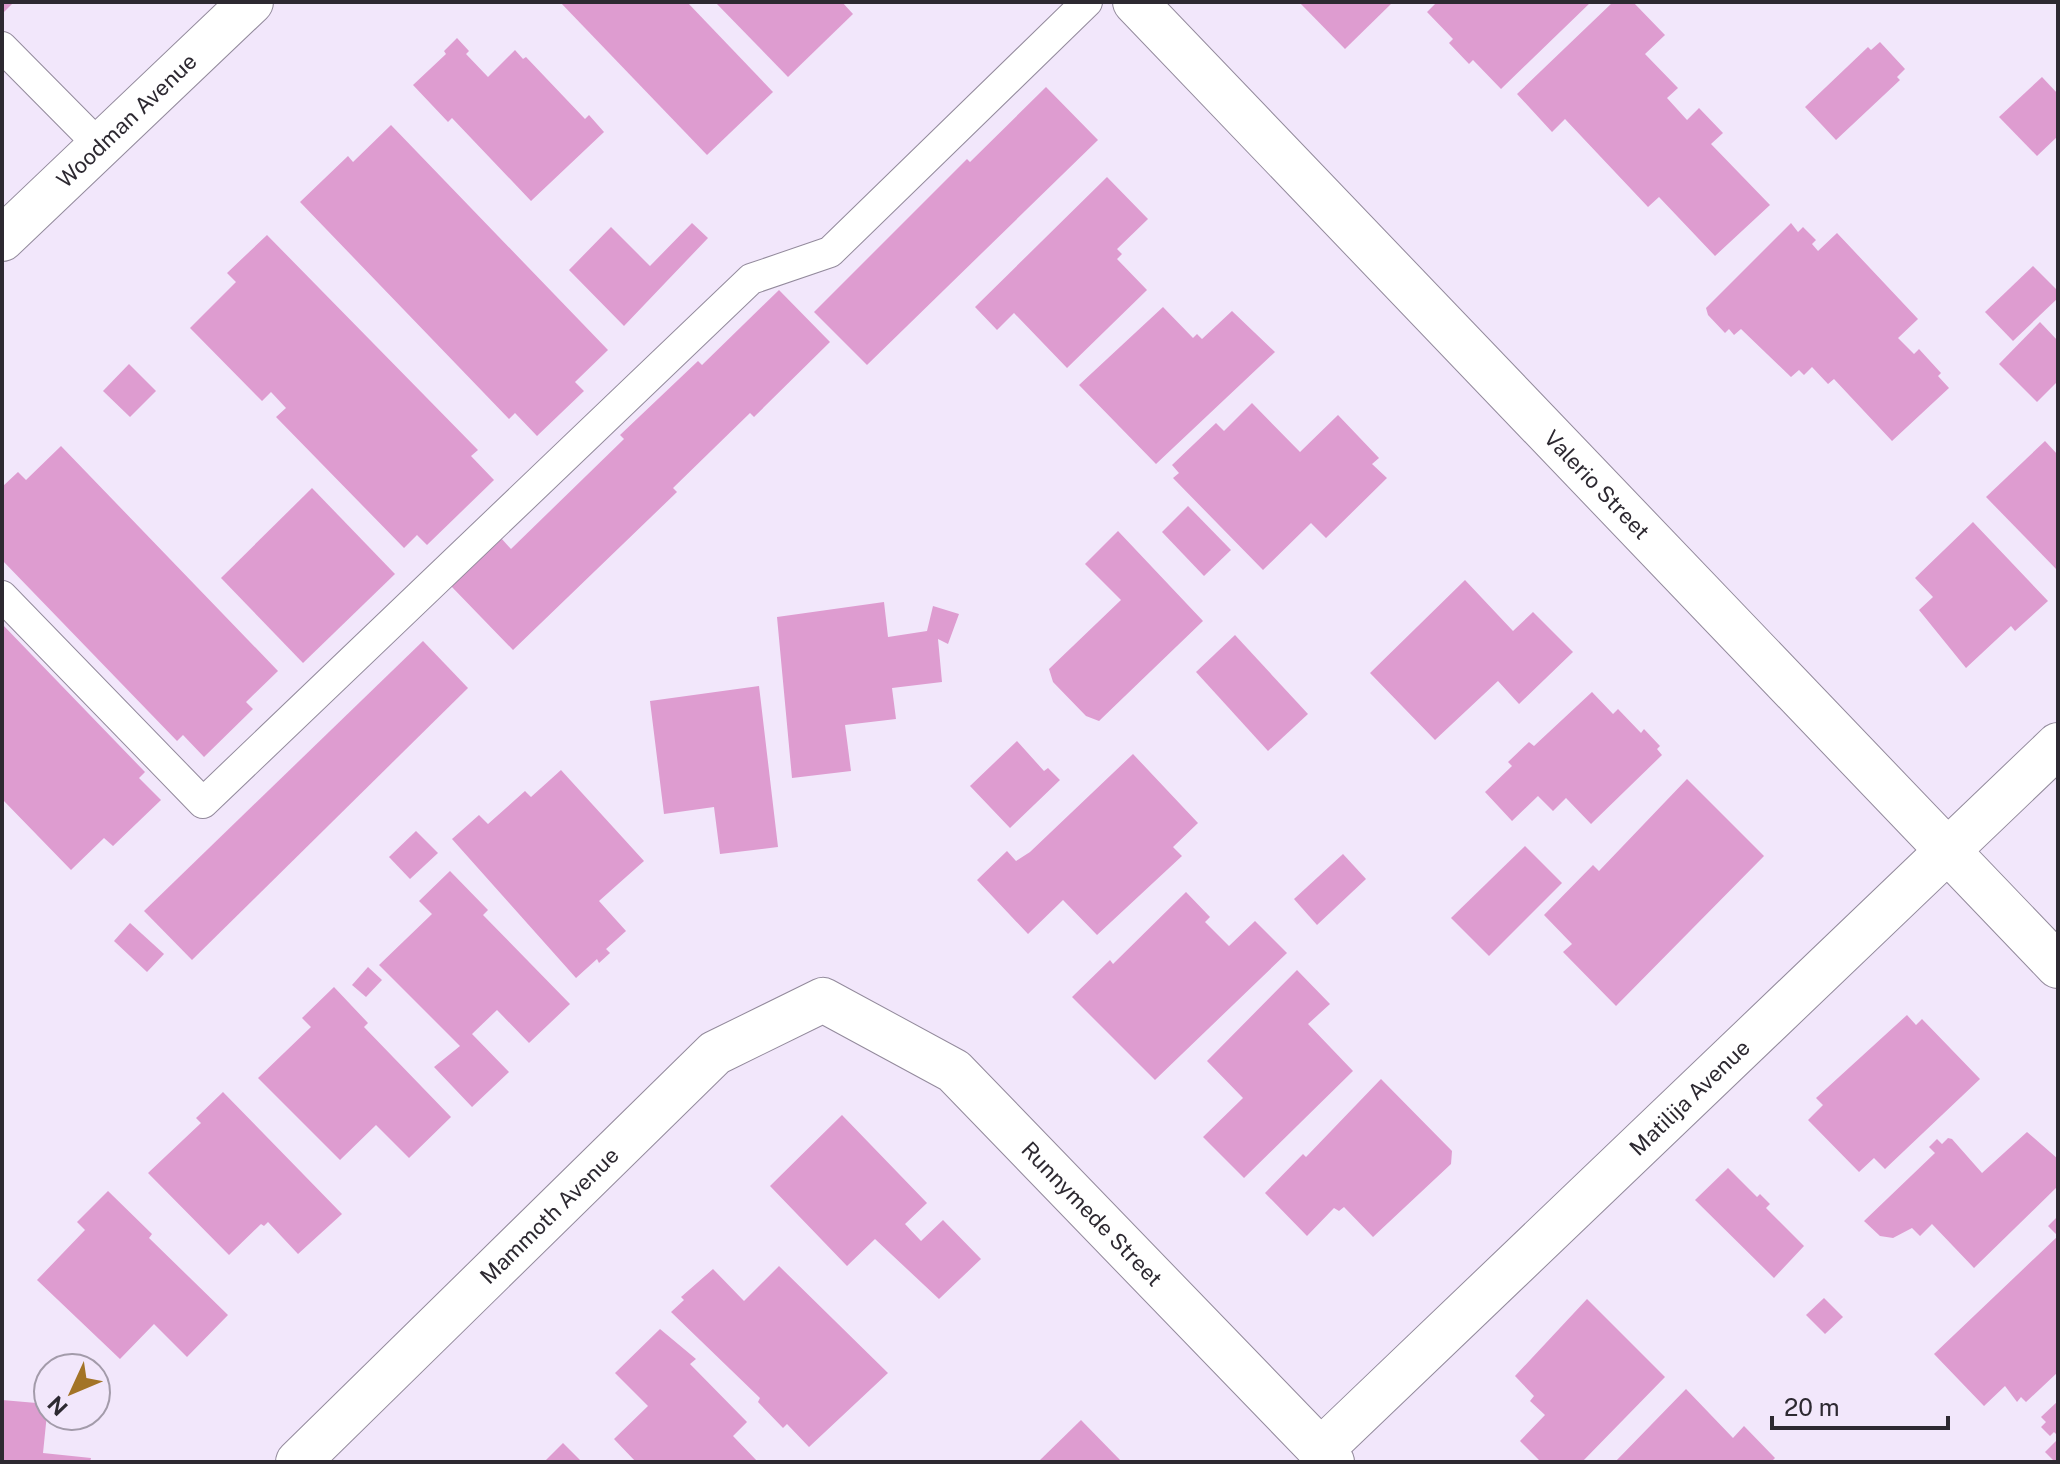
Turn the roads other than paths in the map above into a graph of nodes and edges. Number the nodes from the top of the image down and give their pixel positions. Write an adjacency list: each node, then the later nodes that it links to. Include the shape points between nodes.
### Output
1 (251, 2): 5 (street, Woodman Avenue)
2 (1087, 2): 7 (lane, via 830,252 751,279 203,803)
3 (1154, 8): 9 (street, Valerio Street)
4 (2, 47): 5 (lane)
5 (100, 146): 6 (street, Woodman Avenue)
6 (2, 239)
7 (2, 596)
8 (2058, 745): 9 (street, Matilija Avenue)
9 (1947, 852): 10 (street, Valerio Street); 12 (street, Matilija Avenue)
10 (2058, 966)
11 (823, 1000): 12 (street, Runnymede Street, via 954,1071); 13 (street, Mammoth Avenue, via 715,1053)
12 (1326, 1456)
13 (298, 1462)

